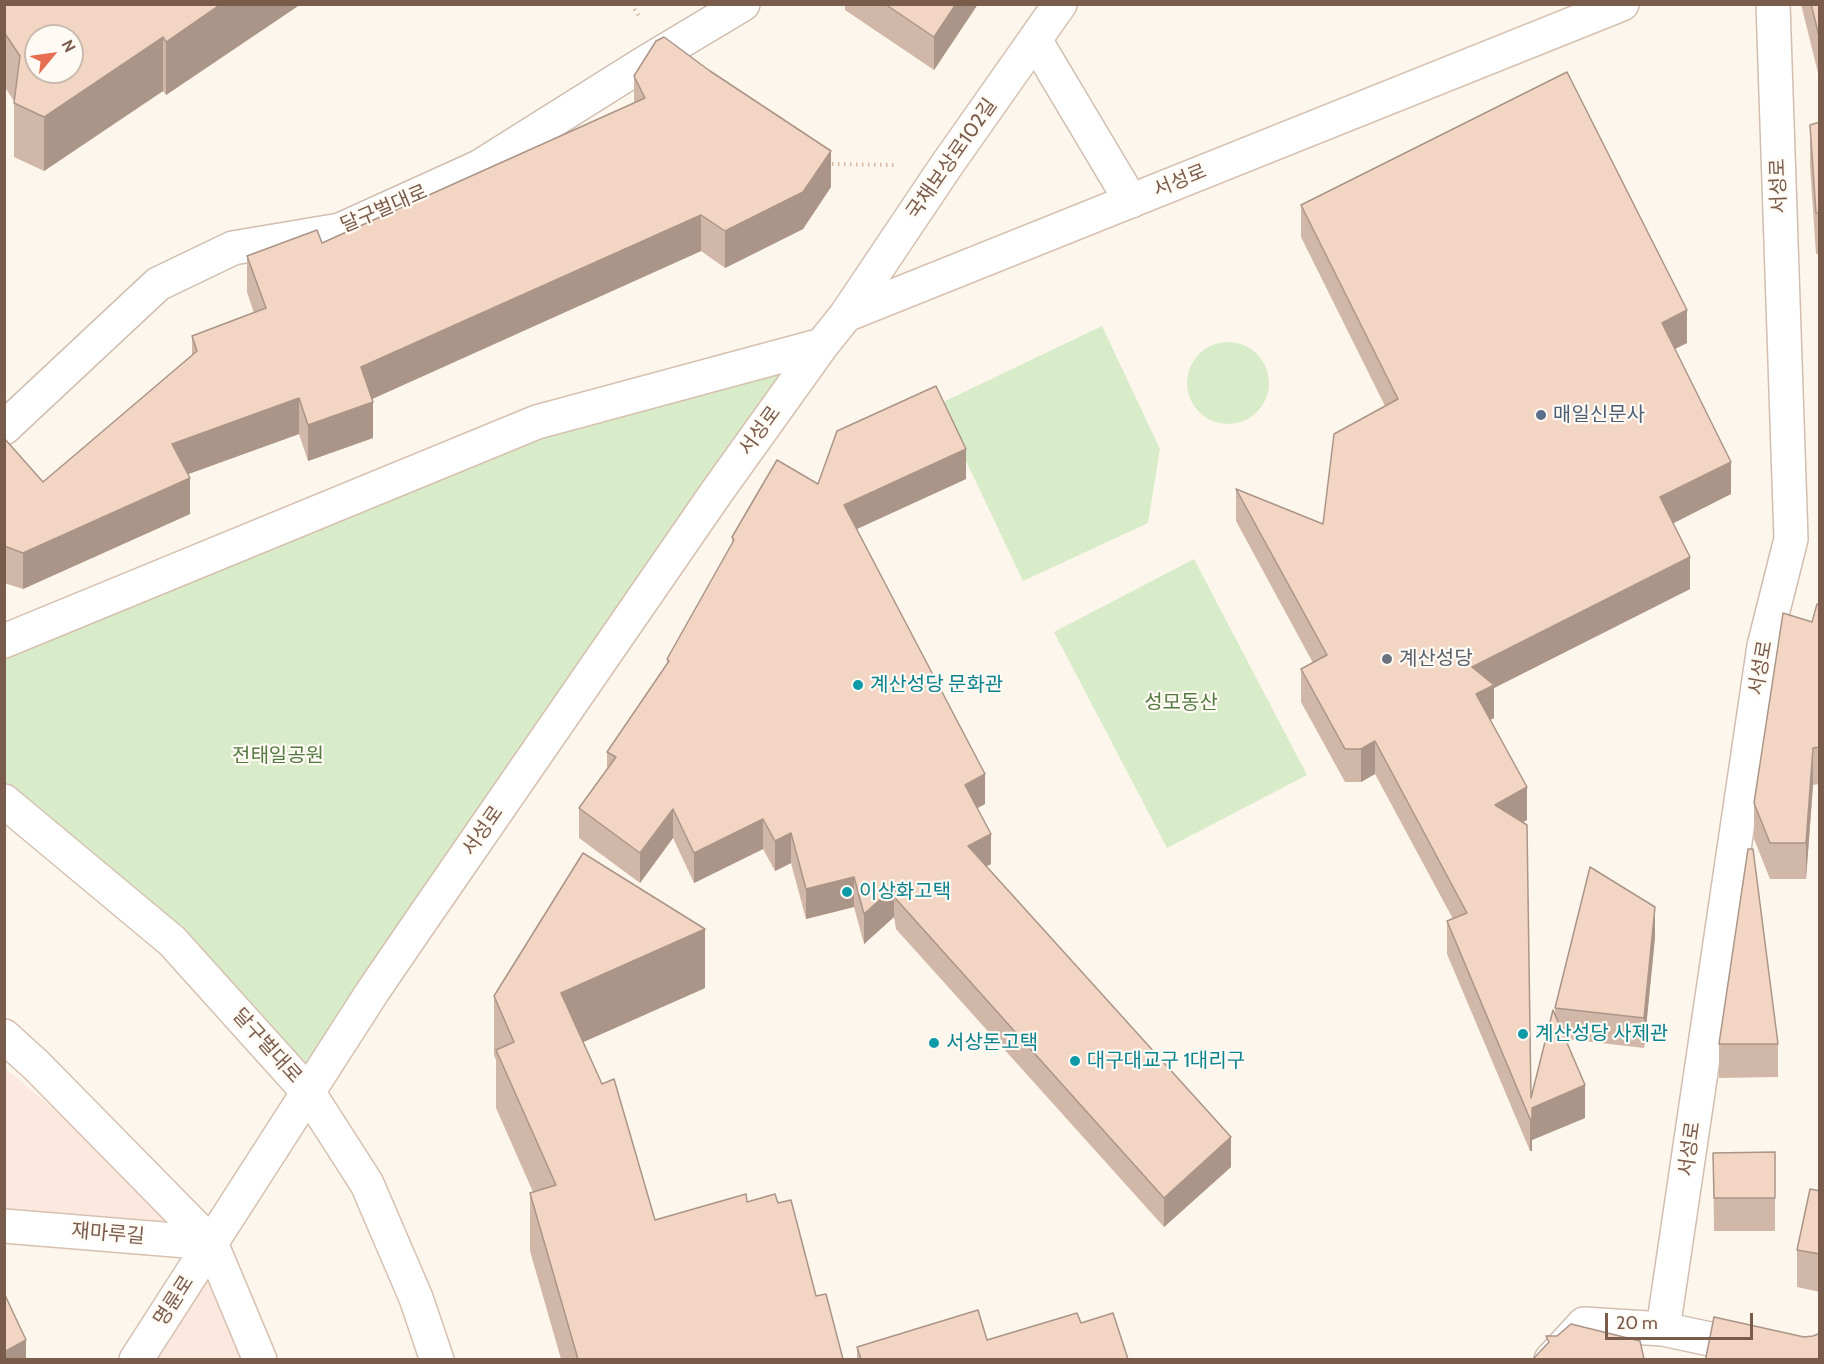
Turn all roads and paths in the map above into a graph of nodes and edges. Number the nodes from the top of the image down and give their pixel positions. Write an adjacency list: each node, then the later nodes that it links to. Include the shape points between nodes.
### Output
1 (743, 4): 11 (street, 달구벌대로, via 478,167 340,230 233,248 158,284)
2 (1060, 4): 5 (street, 국채보상로102길)
3 (1622, 4): 8 (street, 서성로)
4 (1773, 4): 18 (street, 서성로, via 1791,539 1764,646)
5 (1035, 40): 7 (street, 국채보상로102길); 8 (street)
6 (824, 164): 7 (path)
7 (946, 166): 9 (street, 국채보상로102길)
8 (1131, 201): 9 (street, 서성로)
9 (846, 315): 10 (street, 서성로)
10 (822, 345): 12 (street, via 537,422); 15 (street, 서성로, via 416,928)
11 (4, 428)
12 (4, 640)
13 (4, 801): 15 (street, 달구벌대로, via 172,941)
14 (4, 1036): 17 (street)
15 (308, 1092): 17 (street, 서성로); 21 (street, 달구벌대로, via 367,1184 416,1298)
16 (4, 1226): 17 (street, 재마루길)
17 (211, 1243): 19 (street, 명륜로); 20 (street)
18 (1663, 1329): 22 (street, via 1584,1324); 23 (street)
19 (136, 1359)
20 (261, 1359)
21 (436, 1359)
22 (1551, 1359)
23 (1808, 1359)

